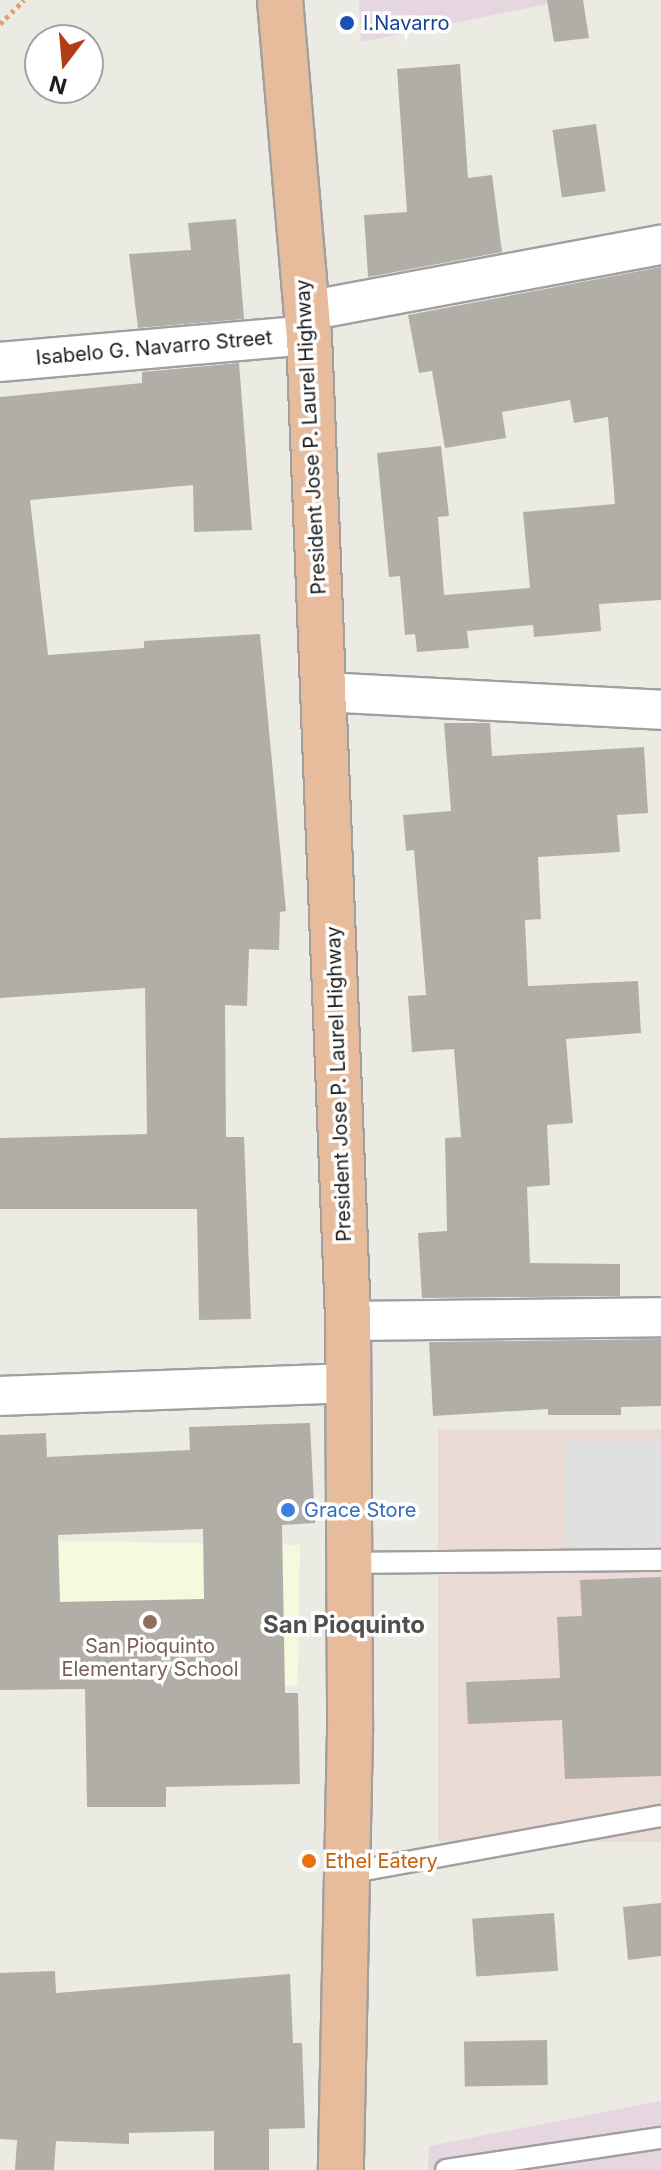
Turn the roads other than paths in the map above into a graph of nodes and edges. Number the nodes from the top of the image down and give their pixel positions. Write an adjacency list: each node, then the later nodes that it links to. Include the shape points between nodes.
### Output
1 (280, 0): 3 (highway, President Jose P. Laurel Highway)
2 (661, 245): 3 (street, Isabelo G. Navarro Street)
3 (308, 323): 4 (street, Isabelo G. Navarro Street); 5 (highway, President Jose P. Laurel Highway)
4 (0, 362)
5 (323, 692): 6 (street); 8 (highway, President Jose P. Laurel Highway)
6 (661, 710)
7 (661, 1317): 8 (street)
8 (348, 1321): 9 (highway, President Jose P. Laurel Highway)
9 (347, 1383): 10 (street); 12 (highway, President Jose P. Laurel Highway)
10 (0, 1396)
11 (661, 1560): 12 (lane)
12 (350, 1563): 14 (highway, President Jose P. Laurel Highway)
13 (661, 1816): 14 (lane)
14 (347, 1873): 16 (highway, President Jose P. Laurel Highway)
15 (661, 2138): 17 (lane)
16 (341, 2170)
17 (446, 2170)

